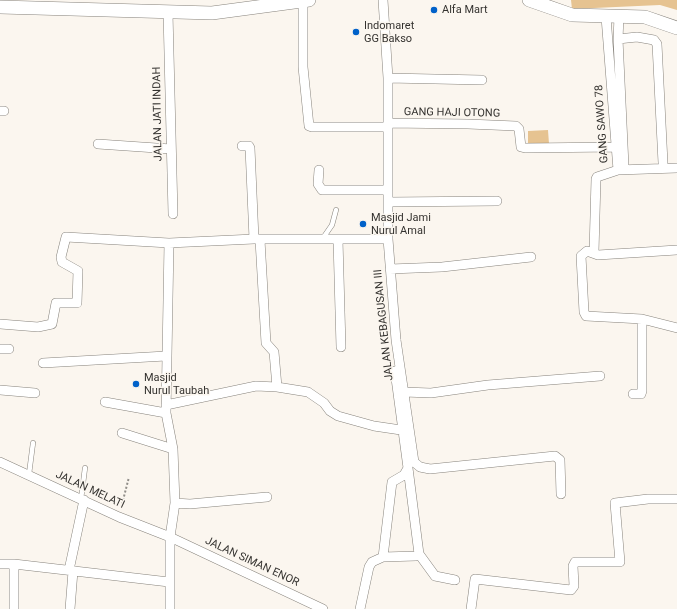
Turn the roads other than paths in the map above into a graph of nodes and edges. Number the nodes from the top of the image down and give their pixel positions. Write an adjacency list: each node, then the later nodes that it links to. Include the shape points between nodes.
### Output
1 (306, 0): 5 (main road, via 212,13); 11 (street, GANG HAJI OTONG, via 302,67 309,126)
2 (383, 0): 9 (street, JALAN KEBAGUSAN III)
3 (529, 0): 6 (main road, via 572,15)
4 (0, 7): 5 (main road)
5 (168, 13): 15 (street, JALAN JATI INDAH)
6 (613, 17): 7 (main road, via 645,17); 8 (street); 14 (street, GANG SAWO 78)
7 (677, 28)
8 (618, 38): 16 (street, via 637,37 654,40 657,44); 17 (street)
9 (388, 78): 10 (street); 11 (street, JALAN KEBAGUSAN III)
10 (482, 80)
11 (388, 125): 14 (street, GANG HAJI OTONG, via 516,126 523,148); 20 (street, JALAN KEBAGUSAN III)
12 (98, 144): 15 (street)
13 (242, 146): 26 (street, via 250,148)
14 (616, 147): 17 (street, GANG SAWO 78)
15 (170, 149): 24 (street, JALAN JATI INDAH)
16 (664, 163)
17 (621, 168): 18 (street, GANG SAWO 78); 31 (street, via 600,175 596,179)
18 (677, 168)
19 (318, 170): 20 (street, via 318,184 322,190)
20 (388, 190): 22 (street, JALAN KEBAGUSAN III)
21 (497, 201): 22 (street)
22 (388, 202): 25 (street, JALAN KEBAGUSAN III)
23 (336, 210): 27 (lane, via 332,225)
24 (173, 214)
25 (388, 239): 28 (street); 33 (street, JALAN KEBAGUSAN III)
26 (257, 240): 27 (street); 29 (street); 42 (street, via 266,343 274,352)
27 (322, 240): 28 (street)
28 (338, 240): 38 (street)
29 (168, 243): 35 (street, via 66,237 61,257 62,262 78,271 77,303 56,303 52,324 38,327); 39 (street)
30 (677, 250): 31 (street, via 598,255)
31 (594, 252): 34 (street, via 587,251 581,256 585,314 588,317)
32 (531, 258): 33 (street)
33 (390, 269): 37 (street, JALAN KEBAGUSAN III)
34 (642, 319): 36 (street); 46 (street, via 642,391 641,394)
35 (0, 324)
36 (677, 328)
37 (396, 340): 44 (street, JALAN KEBAGUSAN III); 49 (street, via 393,347)
38 (341, 347)
39 (166, 356): 40 (street); 48 (street)
40 (43, 363)
41 (600, 376): 44 (street, via 488,385 431,393)
42 (277, 387): 48 (street, via 256,386); 49 (street, via 308,392 338,416 374,426)
43 (0, 390): 45 (street)
44 (404, 392): 57 (street, JALAN KEBAGUSAN III, via 416,465 430,469 556,456 560,460)
45 (35, 393)
46 (633, 394)
47 (105, 402): 48 (street)
48 (166, 409): 52 (street)
49 (402, 430): 55 (street)
50 (122, 433): 52 (street)
51 (33, 444): 56 (lane)
52 (173, 450): 61 (street)
53 (0, 462): 56 (street, JALAN MELATI)
54 (85, 468): 60 (lane)
55 (408, 468): 63 (street); 64 (street, via 391,485)
56 (29, 474): 60 (street, JALAN MELATI)
57 (561, 494)
58 (268, 497): 61 (street)
59 (677, 499): 75 (street, via 615,503 620,562 575,562 574,586 571,590 475,579)
60 (82, 500): 62 (street, JALAN MELATI); 67 (street)
61 (175, 503): 62 (street)
62 (170, 537): 69 (street); 73 (street, JALAN SIMAN ENOR)
63 (419, 554): 64 (street); 68 (street, via 435,576)
64 (383, 557): 74 (street, via 372,562 369,567)
65 (0, 564): 66 (street)
66 (14, 564): 67 (street); 70 (street)
67 (71, 570): 69 (street); 71 (street)
68 (456, 580)
69 (169, 582): 72 (street)
70 (14, 609)
71 (70, 609)
72 (170, 609)
73 (323, 609)
74 (360, 609)
75 (471, 609)

